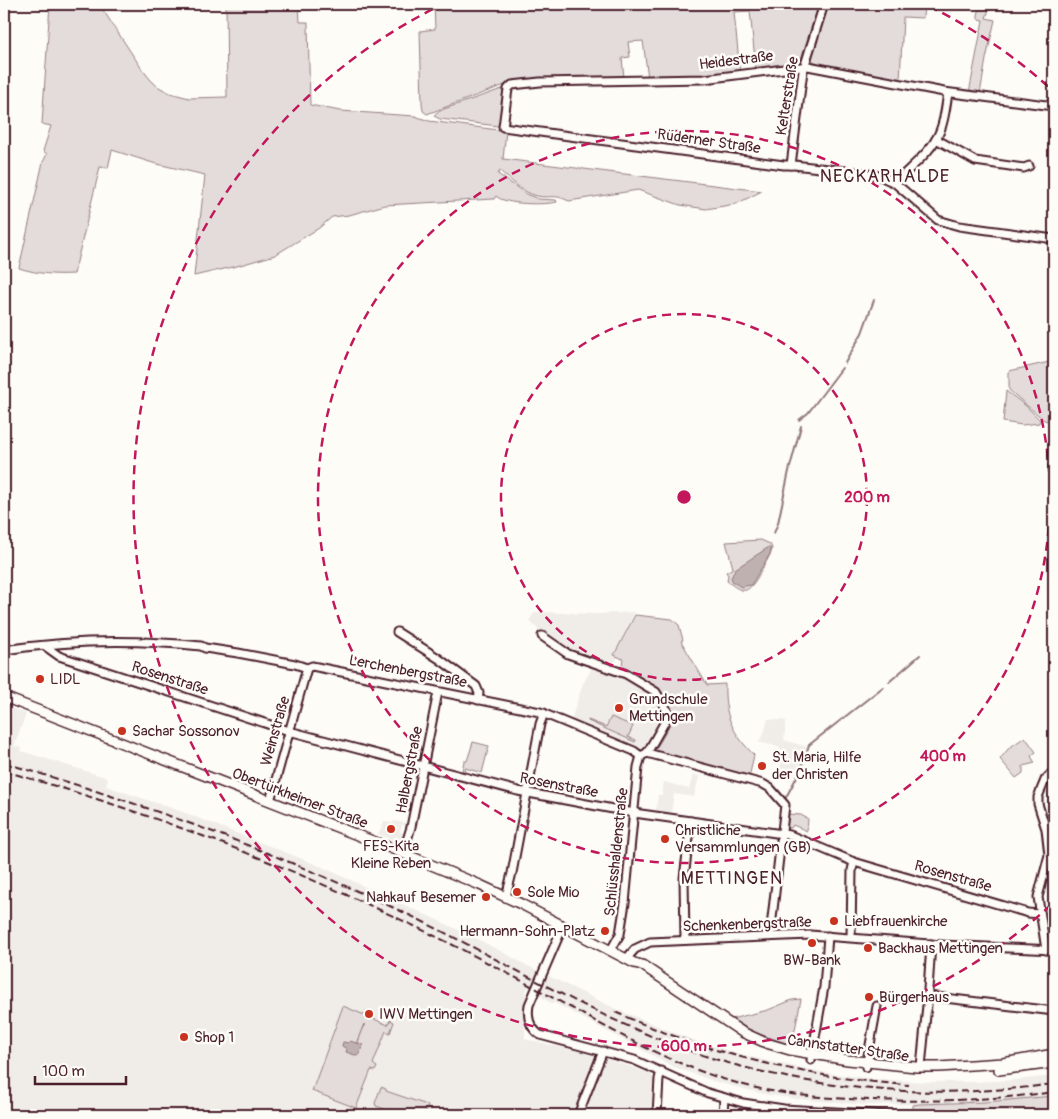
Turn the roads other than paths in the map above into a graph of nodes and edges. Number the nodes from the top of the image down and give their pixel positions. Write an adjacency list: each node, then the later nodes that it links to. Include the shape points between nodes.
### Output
1 (824, 4): 2 (street, Kelterstraße)
2 (804, 66): 3 (street, Heidestraße, via 709,78 530,82); 4 (street, Heidestraße); 7 (street, Kelterstraße)
3 (509, 87): 7 (street, Rüderner Straße, via 503,127 507,129)
4 (948, 93): 5 (street, Heidestraße); 6 (street)
5 (1054, 106)
6 (936, 139): 8 (street, via 977,161 1024,168); 9 (street)
7 (791, 165): 9 (street, Rüderner Straße, via 869,174)
8 (1030, 166)
9 (895, 183): 10 (street, Rüderner Straße, via 945,223)
10 (1054, 238)
11 (397, 632): 18 (street, via 476,686)
12 (542, 636): 21 (street, via 568,654 626,674 656,692 668,716)
13 (44, 646): 14 (street, Lerchenbergstraße); 15 (street, Lerchenbergstraße, via 118,642 174,644 238,653); 20 (street, Rosenstraße, via 59,656)
14 (4, 650)
15 (307, 668): 16 (street, Lerchenbergstraße, via 312,666); 20 (street, Weinstraße)
16 (438, 692): 18 (street, Lerchenbergstraße); 22 (street, Halbergstraße)
17 (4, 697): 25 (main road, Obertürkheimer Straße)
18 (478, 700): 19 (street, Lerchenbergstraße)
19 (544, 713): 21 (street, Lerchenbergstraße); 24 (street)
20 (290, 731): 22 (street, Rosenstraße); 25 (street, Weinstraße)
21 (644, 754): 26 (street, Schlüsshaldenstraße, via 638,767); 28 (street, Lerchenbergstraße, via 764,784 786,807)
22 (423, 766): 24 (street, Rosenstraße); 29 (street, Halbergstraße)
23 (1054, 772): 32 (street, via 1045,780 1038,797 1049,855 1038,894)
24 (527, 793): 26 (street, Rosenstraße); 31 (street)
25 (270, 801): 29 (main road, Obertürkheimer Straße)
26 (634, 813): 27 (street, Rosenstraße); 40 (street, Schlüsshaldenstraße, via 620,934)
27 (691, 821): 28 (street, Rosenstraße); 38 (street, via 684,878)
28 (783, 834): 30 (street, Rosenstraße); 35 (street)
29 (403, 853): 31 (main road, Obertürkheimer Straße)
30 (854, 862): 32 (street, Rosenstraße); 37 (street)
31 (506, 897): 33 (main road, Obertürkheimer Straße)
32 (1040, 914): 41 (street)
33 (563, 926): 34 (main road, Obertürkheimer Straße); 47 (street, via 530,1002 529,1020 542,1036)
34 (582, 936): 40 (main road, Cannstatter Straße)
35 (770, 936): 36 (street, Schenkenbergstraße); 38 (street, Schenkenbergstraße)
36 (828, 936): 37 (street, Schenkenbergstraße); 49 (street, via 825,981)
37 (851, 937): 39 (street, Schenkenbergstraße)
38 (685, 940): 43 (street, Schenkenbergstraße, via 647,943 634,950)
39 (931, 944): 41 (street, Schenkenbergstraße); 44 (street)
40 (611, 950): 43 (main road, Cannstatter Straße)
41 (1046, 950): 42 (street, Schenkenbergstraße)
42 (1054, 950)
43 (630, 961): 49 (main road, Cannstatter Straße, via 740,1037 766,1049)
44 (928, 996): 46 (street); 52 (street)
45 (876, 1006): 51 (street)
46 (1054, 1011)
47 (603, 1051): 53 (street); 55 (street)
48 (1054, 1054): 52 (main road, Cannstatter Straße, via 988,1065)
49 (811, 1057): 51 (main road, Cannstatter Straße)
50 (1054, 1063): 51 (main road, Cannstatter Straße, via 955,1072 922,1072)
51 (866, 1065): 52 (main road, Cannstatter Straße)
52 (921, 1067)
53 (662, 1071): 54 (street); 56 (street)
54 (724, 1098): 57 (street); 58 (street, via 784,1110)
55 (578, 1115)
56 (657, 1115)
57 (723, 1115)
58 (887, 1115)

